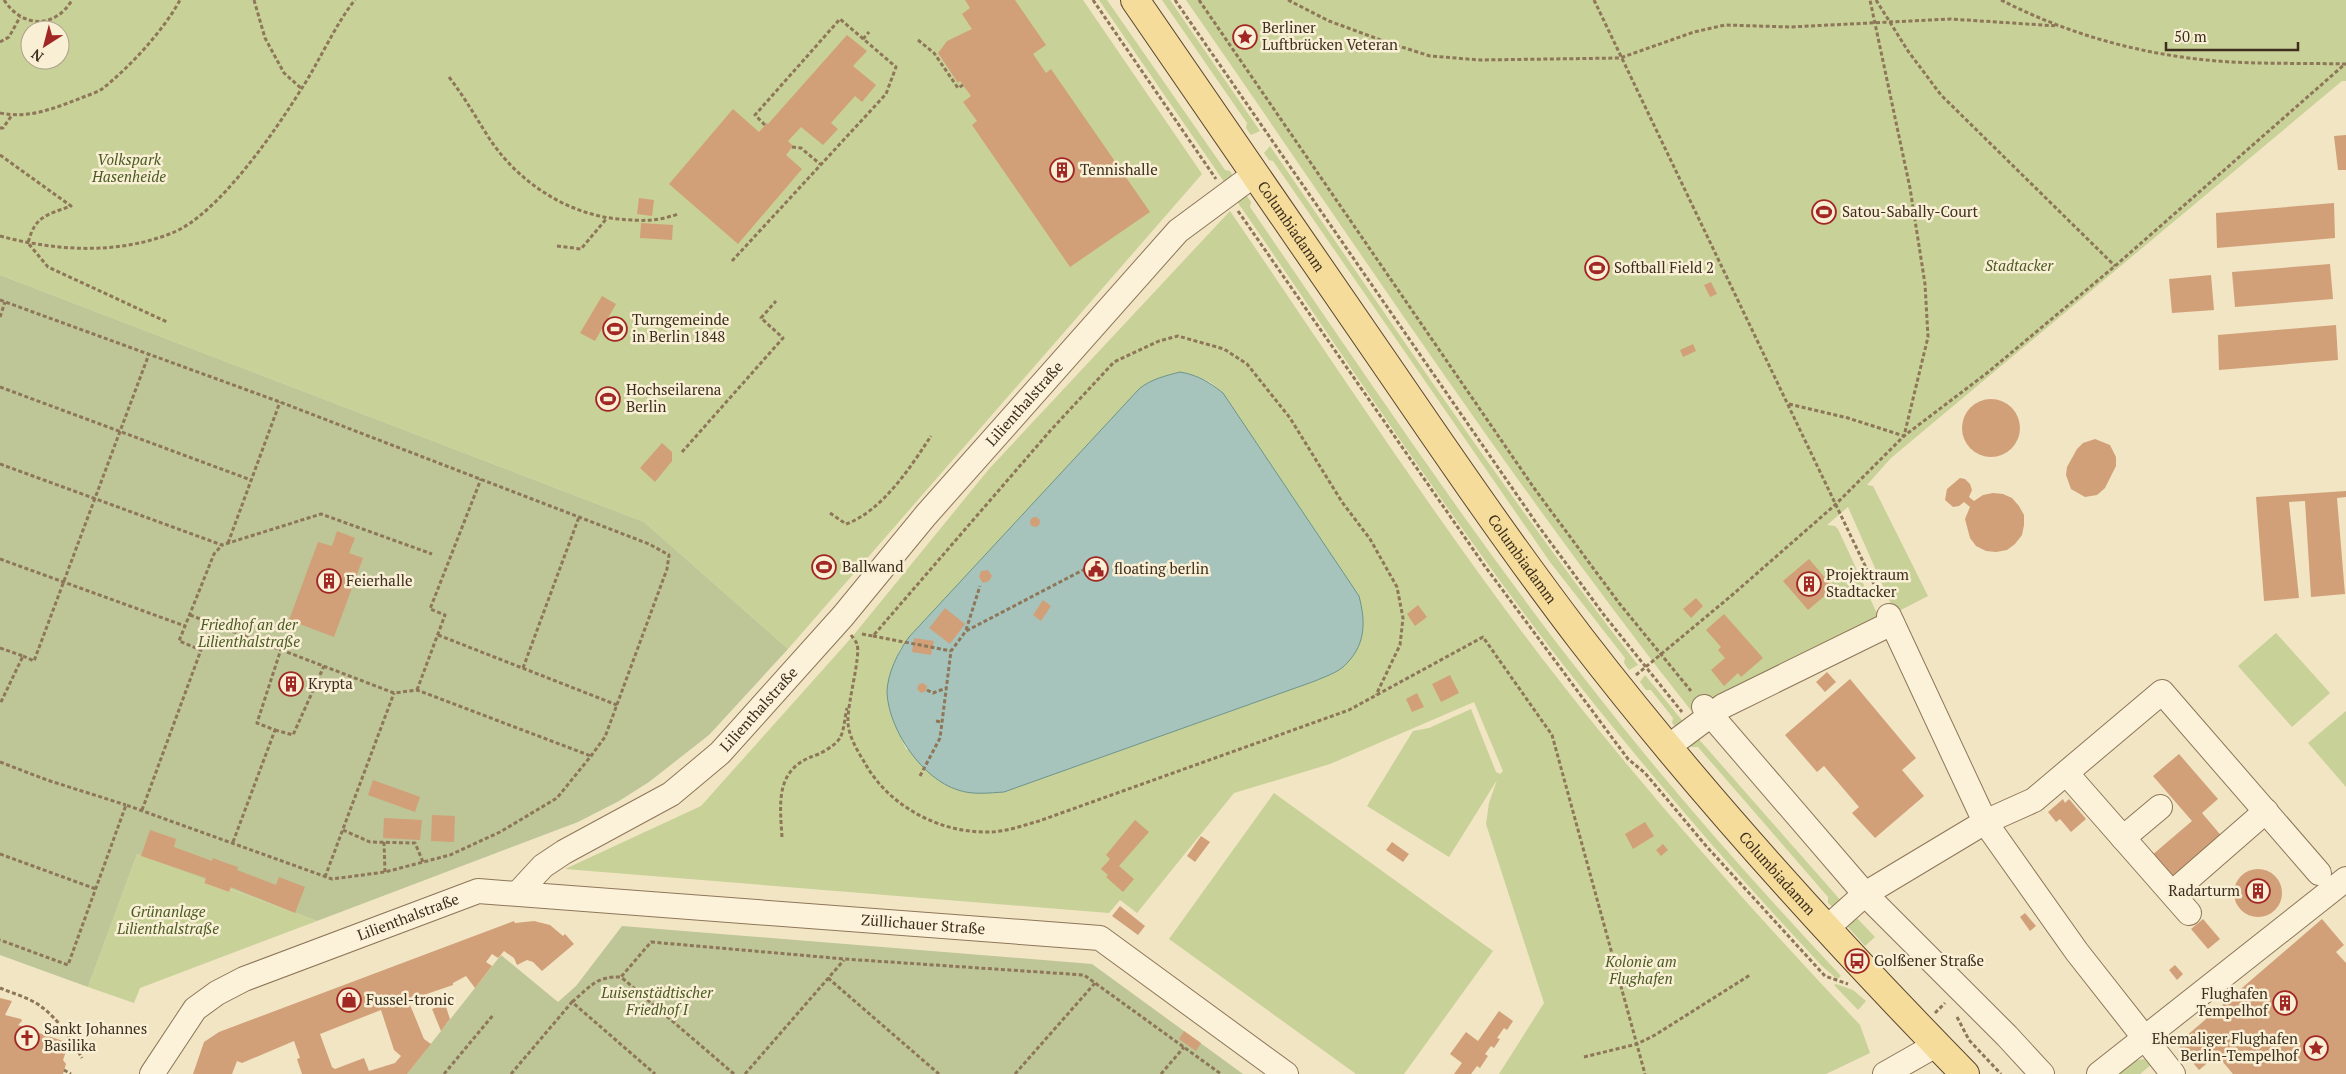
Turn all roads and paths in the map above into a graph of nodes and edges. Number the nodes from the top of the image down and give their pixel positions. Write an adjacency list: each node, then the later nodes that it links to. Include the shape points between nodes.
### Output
1 (4, 0): 15 (path)
2 (72, 0): 15 (path, via 62,14 49,20 34,22)
3 (180, 0): 29 (path, via 136,57 101,90 45,112)
4 (254, 0): 27 (path, via 265,38 284,73)
5 (355, 0): 27 (path)
6 (1093, 0): 36 (path)
7 (1135, 0): 35 (main road, Columbiadamm)
8 (1175, 0): 95 (path, via 1604,615)
9 (1199, 0): 82 (path, via 1534,488)
10 (1288, 0): 23 (path, via 1330,21 1430,56 1480,60)
11 (1594, 0): 23 (path)
12 (1870, 0): 17 (path)
13 (1876, 0): 16 (path)
14 (2001, 0): 18 (path)
15 (20, 17): 22 (path, via 9,37)
16 (1890, 22): 17 (path); 18 (path, via 1950,19); 43 (path, via 1941,95)
17 (1874, 23): 23 (path, via 1790,27 1724,25); 55 (path, via 1910,188 1925,284 1928,337)
18 (2058, 26): 24 (path, via 2115,45 2187,57 2232,62)
19 (869, 32): 20 (path)
20 (863, 39): 30 (path, via 840,19 754,115); 34 (path, via 896,67 886,94 828,160)
21 (918, 40): 26 (path, via 934,53 958,88)
22 (0, 42)
23 (1620, 58): 52 (path)
24 (2346, 64): 43 (path)
25 (449, 77): 38 (path, via 489,138 518,171 567,206)
26 (963, 85)
27 (302, 89): 40 (path, via 253,161 204,212 173,233 138,243 88,250)
28 (0, 113): 29 (path)
29 (12, 115): 31 (path)
30 (765, 124)
31 (0, 128)
32 (792, 147): 34 (path, via 801,148)
33 (0, 155): 40 (path, via 71,206 45,216 32,227)
34 (820, 164): 42 (path)
35 (1255, 174): 36 (street, Lilienthalstraße); 99 (main road, Columbiadamm, via 1530,571)
36 (1227, 194): 72 (street, Lilienthalstraße, via 1178,231 926,515); 129 (path, via 1456,525 1603,728)
37 (678, 214): 38 (path, via 659,221)
38 (607, 217): 41 (path, via 582,249)
39 (0, 236): 40 (path)
40 (28, 243): 48 (path, via 48,267)
41 (557, 246)
42 (732, 261)
43 (2115, 266): 55 (path, via 1987,373)
44 (0, 300): 46 (path)
45 (776, 301): 56 (path, via 761,318 783,338)
46 (6, 302): 47 (path); 49 (path)
47 (0, 317)
48 (167, 322)
49 (149, 354): 51 (path); 53 (path)
50 (0, 387): 53 (path)
51 (280, 402): 58 (path); 59 (path)
52 (1788, 404): 55 (path); 61 (path)
53 (120, 432): 59 (path); 60 (path)
54 (931, 436): 62 (path, via 887,494 859,519 846,524)
55 (1904, 436): 61 (path)
56 (682, 452)
57 (0, 464): 60 (path)
58 (481, 479): 63 (path); 77 (path, via 430,609 445,615)
59 (252, 480): 64 (path)
60 (95, 499): 65 (path); 69 (path)
61 (1835, 505): 73 (path); 82 (path)
62 (830, 513)
63 (579, 517): 86 (path); 94 (path, via 649,544 669,556)
64 (228, 543): 65 (path); 66 (path, via 321,514)
65 (222, 545): 71 (path, via 214,554)
66 (432, 554)
67 (0, 559): 69 (path)
68 (1085, 569): 75 (path)
69 (64, 583): 74 (path); 83 (path, via 34,661)
70 (980, 586): 75 (path)
71 (190, 615): 74 (path); 80 (path)
72 (842, 616): 92 (path, via 857,643 858,653); 121 (street, Lilienthalstraße, via 720,753 690,780 663,799 564,852 544,866)
73 (1890, 619): 95 (street); 108 (street)
74 (186, 626): 106 (path, via 179,641 201,650)
75 (966, 631): 81 (path)
76 (862, 634): 78 (path)
77 (438, 635): 86 (path); 88 (path)
78 (873, 636): 81 (path); 91 (path, via 1050,430 1114,362 1158,341 1178,336 1224,348 1247,364 1290,418 1342,502 1370,539 1397,587 1403,618 1400,645)
79 (0, 648): 83 (path)
80 (281, 649): 85 (path); 98 (path, via 257,723)
81 (951, 651): 87 (path)
82 (1661, 654): 84 (path); 95 (path)
83 (22, 656): 93 (path)
84 (1652, 661)
85 (324, 666): 90 (path); 98 (path, via 293,736)
86 (523, 668): 94 (path)
87 (946, 688): 89 (path, via 933,693); 97 (path)
88 (417, 690): 90 (path); 100 (path)
89 (927, 690)
90 (394, 692): 109 (path)
91 (1375, 696): 92 (path, via 1349,710 1011,830 983,832 945,826 901,806 876,782 855,746 848,726); 140 (path, via 1483,637 1552,735)
92 (849, 702): 110 (path, via 840,738 821,753 799,762 784,779 780,803)
93 (0, 704)
94 (617, 704): 100 (path, via 605,737)
95 (1703, 716): 99 (street); 123 (street)
96 (936, 721): 97 (path)
97 (942, 722): 103 (path, via 940,738)
98 (275, 730): 112 (path)
99 (1668, 747): 125 (main road, Columbiadamm)
100 (591, 756): 115 (path, via 557,798 500,832 450,856)
101 (0, 762): 104 (path)
102 (2067, 774): 107 (street, via 2162,692); 108 (street, via 2034,800); 111 (street)
103 (920, 776)
104 (126, 805): 106 (path); 120 (path)
105 (2160, 807): 111 (street)
106 (142, 810): 112 (path)
107 (2266, 811): 117 (street); 122 (street)
108 (1985, 822): 123 (street); 139 (street, via 2077,952)
109 (342, 830): 113 (path, via 360,839); 118 (path)
110 (782, 837)
111 (2124, 838): 122 (street)
112 (233, 842): 118 (path)
113 (384, 842): 115 (path, via 415,843); 116 (path)
114 (0, 854): 120 (path)
115 (422, 862): 116 (path)
116 (385, 872): 118 (path, via 332,879)
117 (2319, 873)
118 (325, 877)
119 (2346, 879): 139 (street)
120 (96, 889): 126 (path, via 68,965)
121 (518, 893): 147 (street, Lilienthalstraße, via 478,891 253,976 217,993 195,1009); 157 (street, Züllichauer Straße, via 1100,938)
122 (2172, 893): 124 (street)
123 (1865, 894): 125 (street); 162 (street)
124 (2189, 913)
125 (1827, 928): 141 (main road, Columbiadamm)
126 (0, 940)
127 (844, 960): 130 (path, via 651,942); 131 (path); 132 (path, via 1084,975)
128 (1750, 975): 140 (path)
129 (1825, 976)
130 (621, 977): 135 (path, via 597,980); 151 (path)
131 (828, 978): 152 (path); 153 (path)
132 (1095, 983): 142 (path); 154 (path)
133 (0, 988): 144 (path, via 44,1008)
134 (1939, 997): 136 (path)
135 (572, 1002): 149 (path); 150 (path)
136 (1950, 1009)
137 (494, 1014): 148 (path)
138 (1956, 1014): 161 (path, via 1969,1040)
139 (2145, 1037): 163 (street); 164 (street)
140 (1636, 1044): 143 (path); 158 (path)
141 (1936, 1044): 159 (street); 160 (main road, Columbiadamm)
142 (1184, 1048): 155 (path); 156 (path)
143 (1584, 1057)
144 (82, 1058)
145 (64, 1070): 146 (path)
146 (71, 1074)
147 (152, 1074)
148 (444, 1074)
149 (511, 1074)
150 (655, 1074)
151 (734, 1074)
152 (745, 1074)
153 (939, 1074)
154 (1015, 1074)
155 (1161, 1074)
156 (1221, 1074)
157 (1286, 1074)
158 (1645, 1074)
159 (1885, 1074)
160 (1965, 1074)
161 (2001, 1074)
162 (2042, 1074)
163 (2099, 1074)
164 (2173, 1074)

